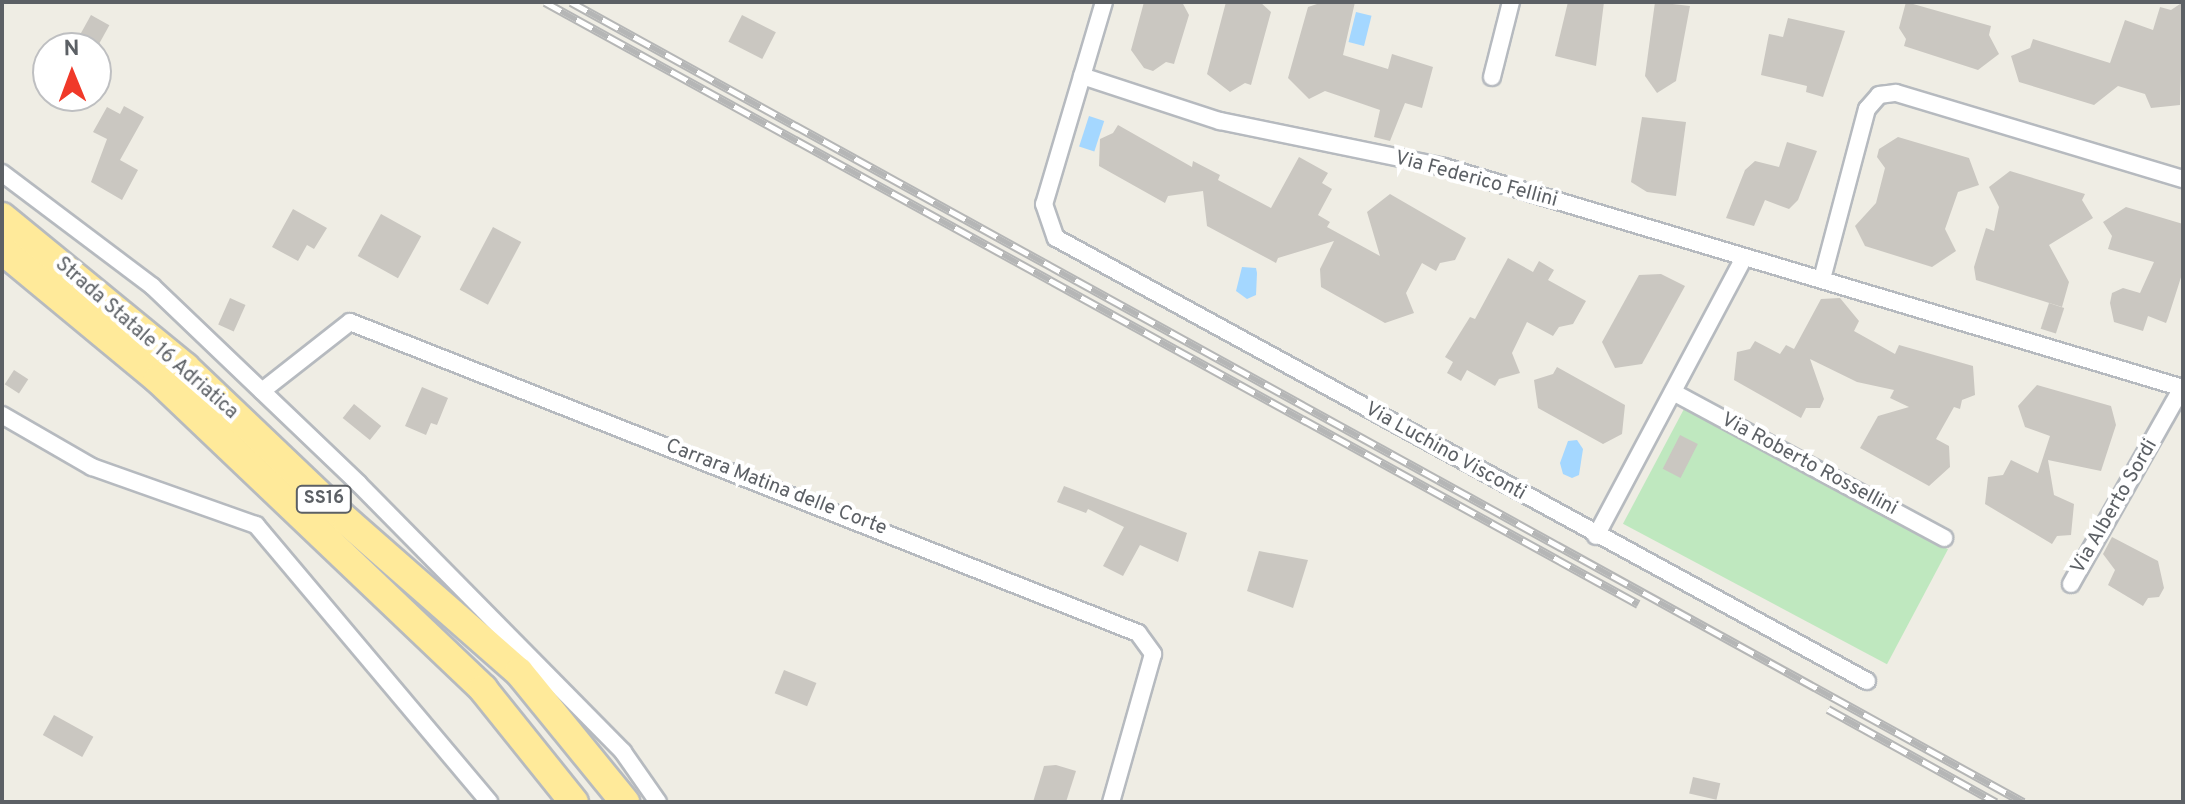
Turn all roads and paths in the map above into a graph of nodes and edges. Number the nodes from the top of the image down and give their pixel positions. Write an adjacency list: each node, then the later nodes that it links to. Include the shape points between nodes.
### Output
1 (1104, 2): 3 (street)
2 (1511, 2): 4 (street)
3 (1082, 76): 9 (street, Via Federico Fellini, via 1220,121 1444,167); 15 (street, Via Luchino Visconti, via 1044,204 1056,238)
4 (1492, 77)
5 (2, 173): 12 (street, via 152,286)
6 (2183, 179): 10 (street, via 1896,93 1879,95 1867,109)
7 (2, 217): 21 (highway, Strada Statale 16 Adriatica / SS16, via 185,367 348,522 519,672)
8 (2, 250): 20 (highway, Strada Statale 16 Adriatica / SS16, via 158,379 483,689)
9 (1743, 259): 10 (street, Via Federico Fellini); 13 (street)
10 (1822, 279): 11 (street, Via Federico Fellini)
11 (2183, 388): 17 (street, Via Alberto Sordi)
12 (262, 391): 22 (street, via 623,752); 23 (street, Carrara Matina delle Corte, via 350,322 1138,633 1153,654)
13 (1673, 392): 15 (street); 16 (street, Via Roberto Rossellini)
14 (2, 415): 19 (street, via 92,467 256,525)
15 (1596, 536): 18 (street, Via Luchino Visconti)
16 (1944, 538)
17 (2071, 584)
18 (1867, 681)
19 (489, 802)
20 (574, 802)
21 (625, 802)
22 (658, 802)
23 (1111, 802)

